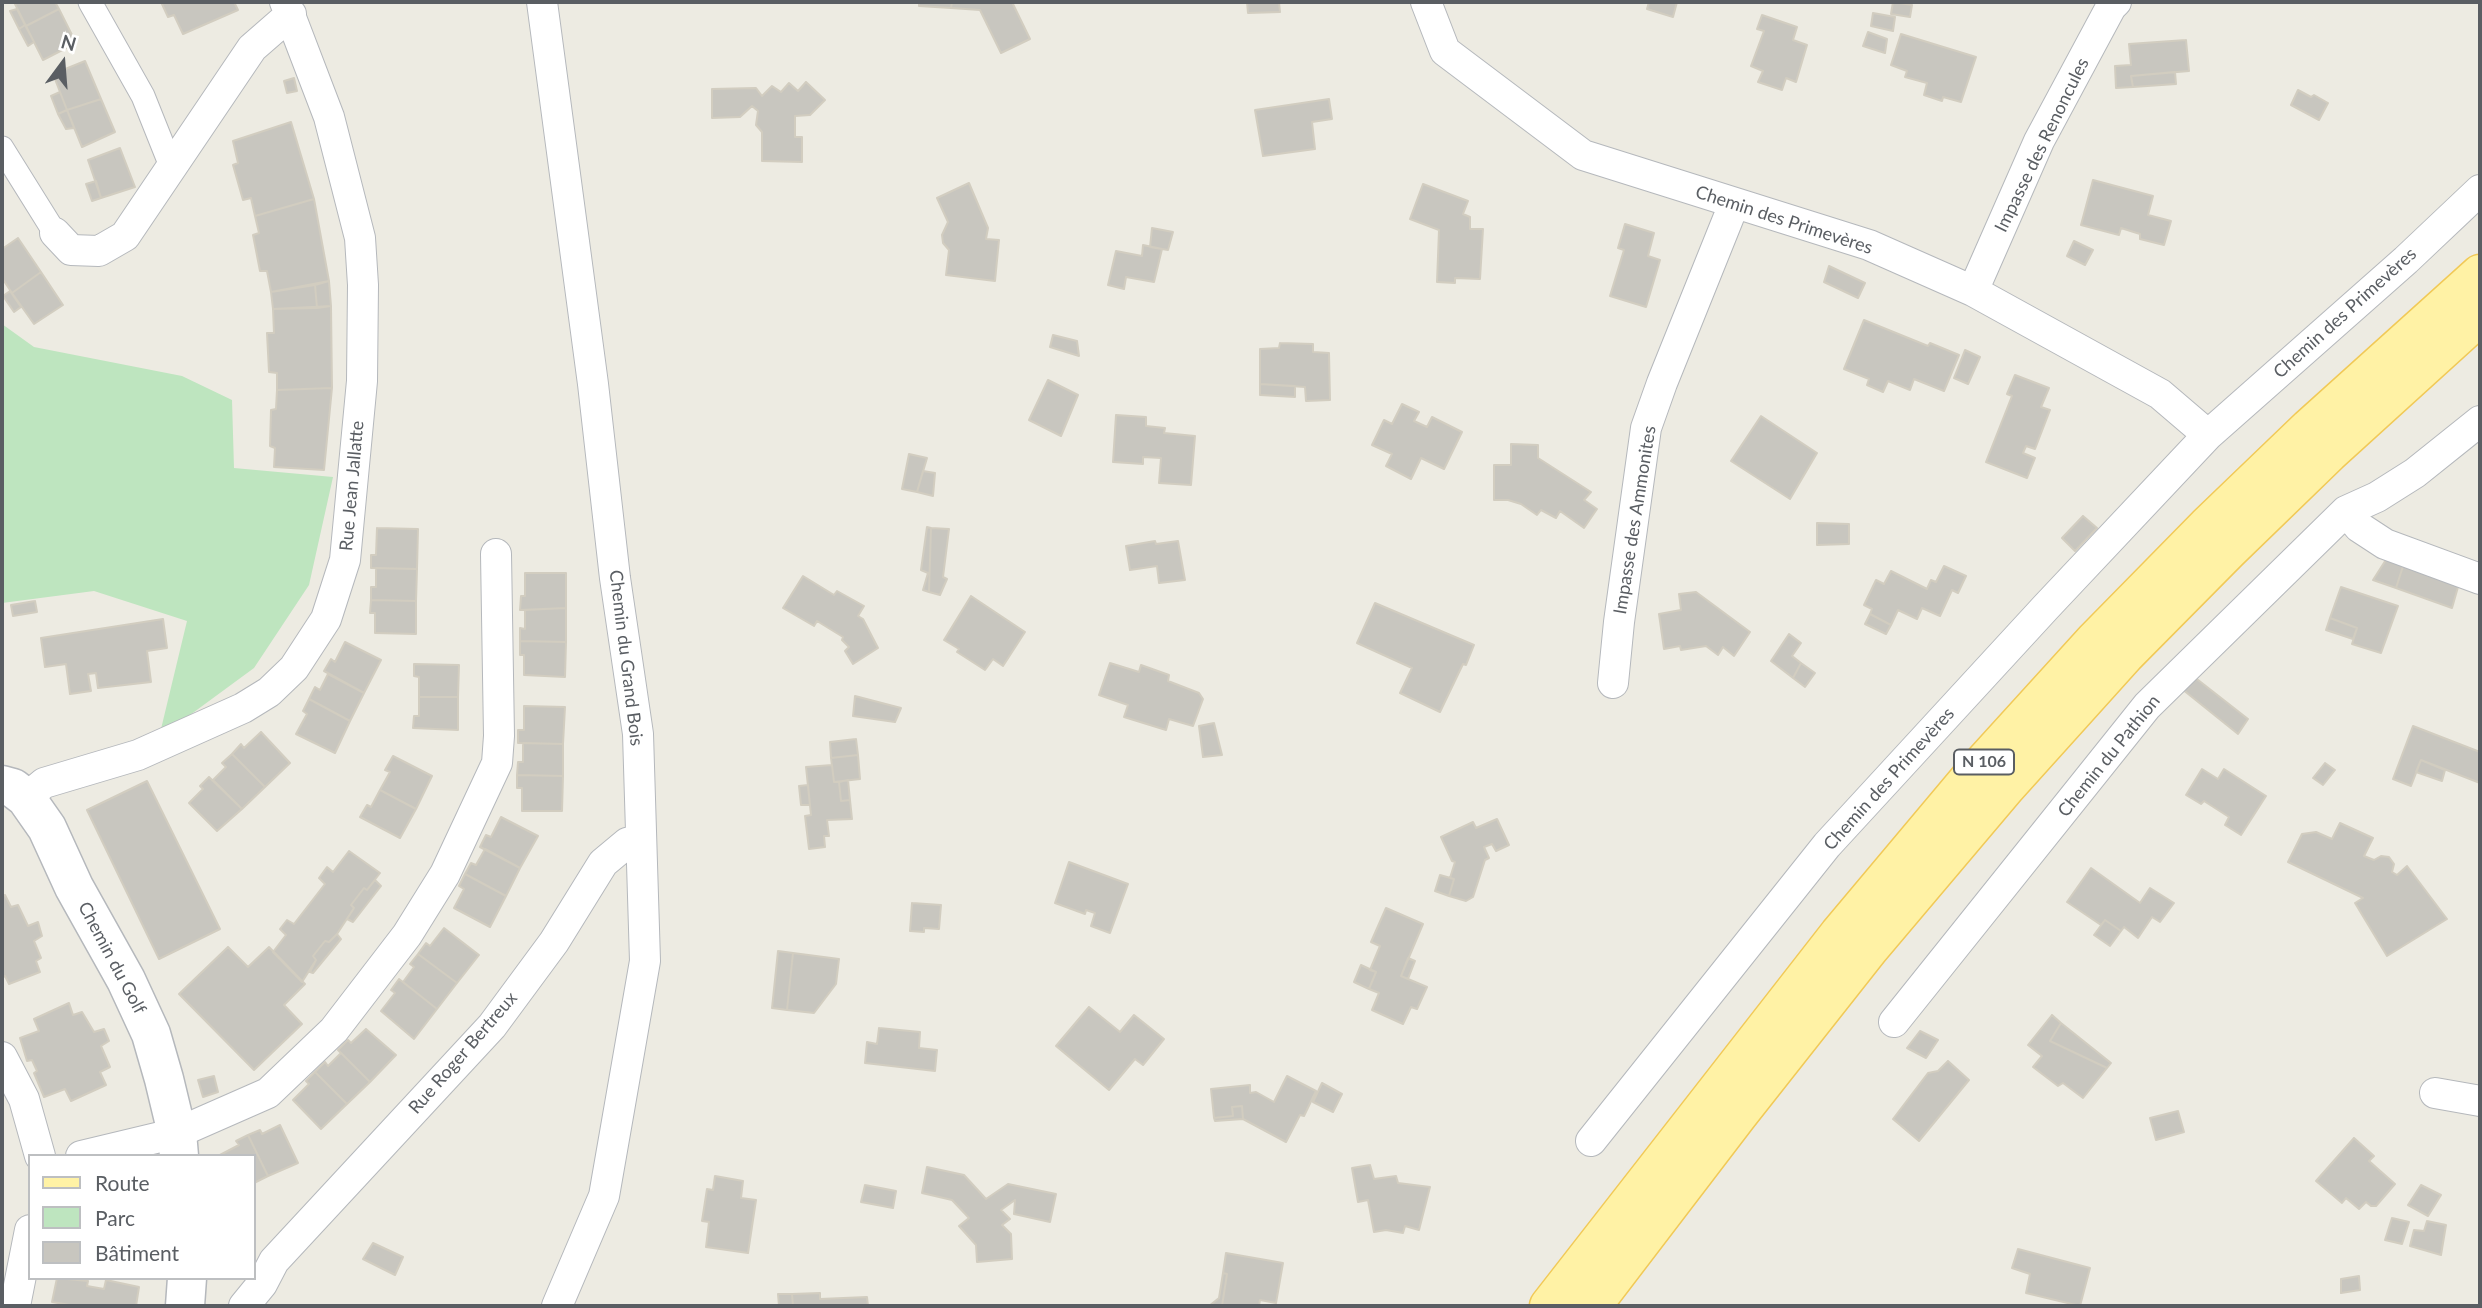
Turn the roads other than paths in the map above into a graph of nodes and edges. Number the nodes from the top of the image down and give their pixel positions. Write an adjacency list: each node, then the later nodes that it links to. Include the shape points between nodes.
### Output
1 (90, 2): 7 (street, via 144,96)
2 (542, 2): 21 (street, Chemin du Grand Bois, via 638,734)
3 (1426, 2): 9 (street, Chemin des Primevères, via 1445,51 1583,155)
4 (2116, 2): 12 (street, Impasse des Renoncules, via 2039,141)
5 (288, 8): 7 (street, via 252,48); 20 (street, Rue Jean Jallatte, via 329,117 360,238 363,285 362,381 350,521 345,561 326,619 294,668 243,708 138,755)
6 (2, 148): 10 (street)
7 (171, 166): 10 (street, via 125,236 99,251 71,250)
8 (2480, 190): 15 (street, Chemin des Primevères)
9 (1734, 204): 12 (street, Chemin des Primevères, via 1869,245); 19 (street, Impasse des Ammonites, via 1646,428)
10 (55, 233)
11 (2480, 274): 37 (main road, N 106, via 2207,526 1975,772 1839,933)
12 (1973, 291): 15 (street, Chemin des Primevères, via 2160,394)
13 (2480, 316): 38 (main road, N 106, via 2228,551 2125,655 2015,777 1869,949)
14 (2480, 421): 16 (street, Chemin du Pathion, via 2415,473)
15 (2208, 435): 26 (street, Chemin des Primevères, via 1828,845)
16 (2346, 511): 18 (street, via 2359,527 2385,544); 22 (street, Chemin du Pathion, via 2147,706)
17 (496, 554): 27 (street, via 497,762 445,874 407,935 334,1030 268,1093)
18 (2480, 579)
19 (1613, 683)
20 (14, 792): 27 (street, Chemin du Golf, via 47,828 126,980 151,1034)
21 (641, 839): 31 (street, Rue Roger Bertreux, via 627,843 603,863 554,942 492,1026); 36 (street, Chemin du Grand Bois, via 645,961 604,1196)
22 (1895, 1022)
23 (2, 1057): 28 (street, via 24,1100)
24 (2435, 1093): 25 (street)
25 (2480, 1101)
26 (1591, 1141)
27 (178, 1144): 29 (street)
28 (39, 1154)
29 (97, 1154)
30 (28, 1240): 33 (street)
31 (264, 1267): 35 (street, Rue Roger Bertreux, via 262,1284)
32 (187, 1280): 34 (street)
33 (15, 1306)
34 (185, 1306)
35 (244, 1306)
36 (558, 1306)
37 (1549, 1306)
38 (1592, 1306)

